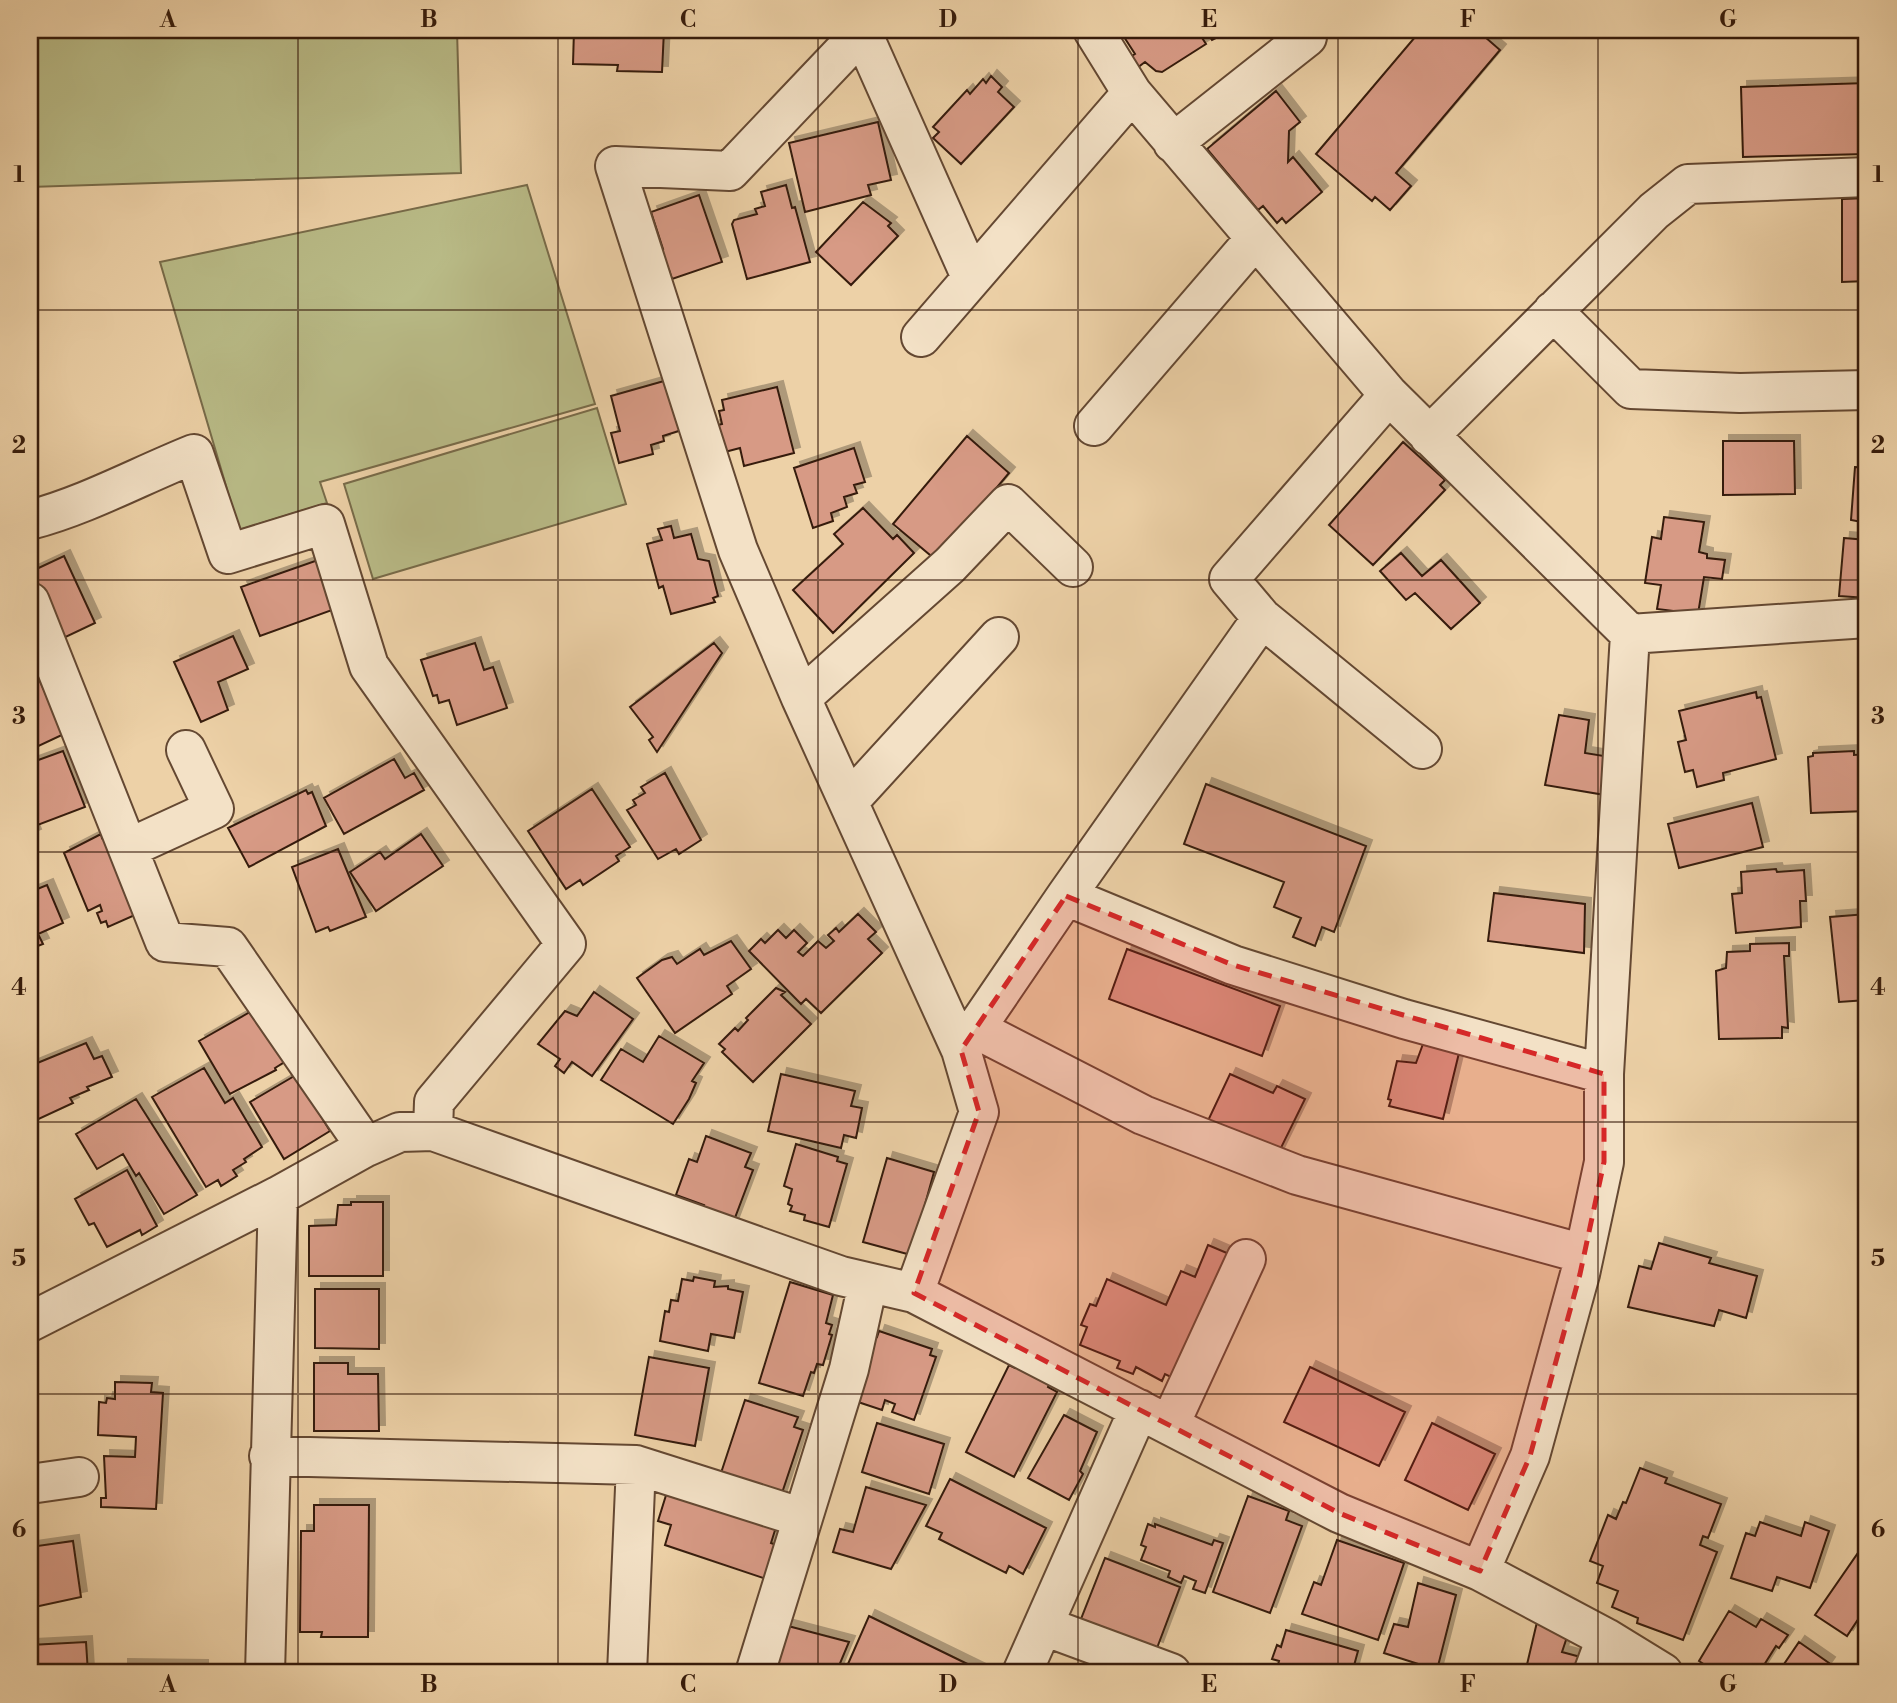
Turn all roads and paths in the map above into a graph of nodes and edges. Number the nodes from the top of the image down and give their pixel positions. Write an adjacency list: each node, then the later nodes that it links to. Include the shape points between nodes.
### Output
1 (1093, 30): 4 (street)
2 (1303, 30): 5 (street, via 1307,37)
3 (861, 31): 8 (street); 22 (street, via 730,171 615,166 738,550)
4 (1132, 93): 5 (street); 8 (street)
5 (1173, 143): 7 (street)
6 (1867, 177): 9 (street, via 1688,184 1654,211)
7 (1255, 239): 12 (street); 13 (street)
8 (971, 277): 10 (street)
9 (1553, 311): 11 (street, via 1632,388 1740,393); 14 (street)
10 (921, 337)
11 (1867, 390)
12 (1389, 395): 14 (street); 18 (street, via 1228,579)
13 (1094, 426)
14 (1429, 436): 20 (street)
15 (30, 520): 30 (street, via 71,509 194,454 228,554 326,524 369,666 566,944 434,1102)
16 (1073, 568): 22 (street, via 1008,504 950,565)
17 (30, 602): 26 (street)
18 (1262, 618): 23 (street); 27 (street)
19 (1867, 618): 20 (street)
20 (1630, 634): 29 (street)
21 (999, 637): 25 (street)
22 (801, 698): 25 (street)
23 (1422, 749)
24 (186, 750): 26 (street, via 214,809)
25 (850, 800): 28 (street)
26 (129, 848): 31 (street, via 164,942 228,947)
27 (1066, 895): 28 (street); 29 (street, via 1233,965 1404,1019)
28 (968, 1039): 33 (street, via 1297,1175); 36 (street, via 979,1112)
29 (1604, 1074): 33 (street, via 1604,1162)
30 (433, 1131): 31 (street, via 400,1132); 35 (street)
31 (366, 1147): 32 (street)
32 (278, 1196): 37 (street); 39 (street)
33 (1584, 1254): 44 (street, via 1530,1456)
34 (1246, 1259): 38 (street)
35 (868, 1283): 36 (street); 43 (street, via 849,1369)
36 (914, 1293): 38 (street)
37 (30, 1322)
38 (1155, 1417): 44 (street, via 1339,1513); 45 (street)
39 (269, 1456): 40 (street); 47 (street)
40 (636, 1465): 43 (street); 48 (street)
41 (79, 1477): 42 (street)
42 (30, 1484)
43 (803, 1518): 49 (street)
44 (1480, 1571): 46 (street)
45 (1044, 1626): 50 (street); 51 (street)
46 (1599, 1656): 52 (street)
47 (265, 1673)
48 (627, 1673)
49 (755, 1673)
50 (1021, 1673)
51 (1171, 1673)
52 (1662, 1673)

